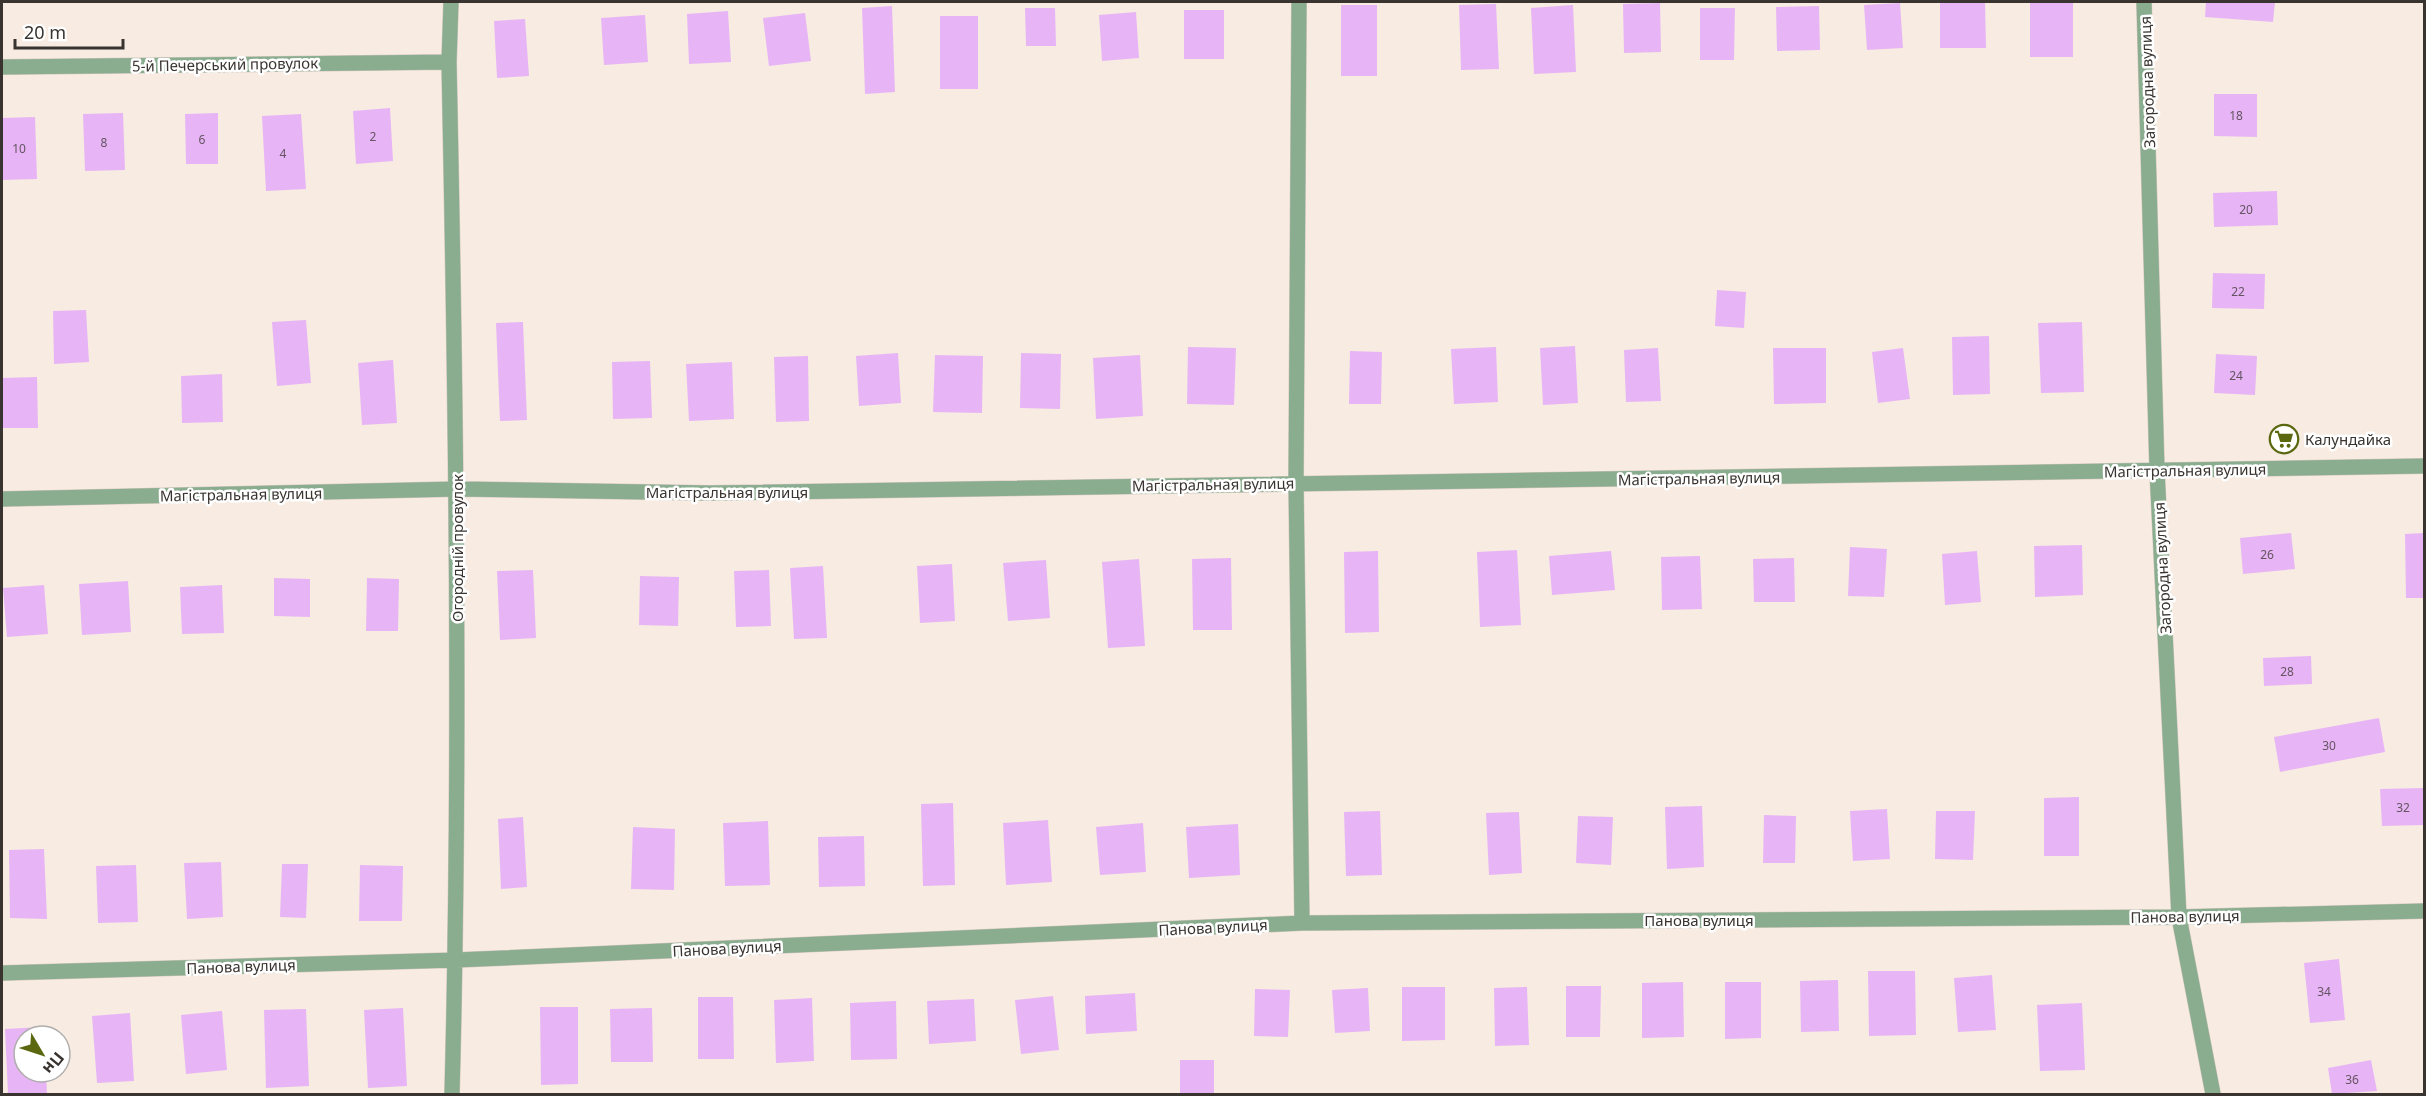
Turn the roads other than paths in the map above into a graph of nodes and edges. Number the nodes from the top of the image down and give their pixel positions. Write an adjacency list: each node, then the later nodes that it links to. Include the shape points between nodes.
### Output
1 (451, 2): 4 (street, Огородній провулок)
2 (1299, 2): 8 (street)
3 (2144, 2): 7 (street, Загородна вулиця)
4 (449, 62): 5 (street, 5-й Печерський провулок); 9 (street, Огородній провулок)
5 (2, 67)
6 (2424, 466): 7 (street, Магістральная вулиця)
7 (2157, 470): 8 (street, Магістральная вулиця); 12 (street, Загородна вулиця)
8 (1296, 482): 9 (street, Магістральная вулиця, via 711,493); 13 (street)
9 (458, 489): 10 (street, Магістральная вулиця); 14 (street, Огородній провулок)
10 (2, 499)
11 (2424, 911): 12 (street, Панова вулиця)
12 (2179, 917): 13 (street, Панова вулиця); 17 (street, Загородна вулиця)
13 (1302, 923): 14 (street, Панова вулиця)
14 (456, 960): 15 (street, Панова вулиця); 16 (street, Огородній провулок)
15 (2, 973)
16 (452, 1095)
17 (2213, 1095)

